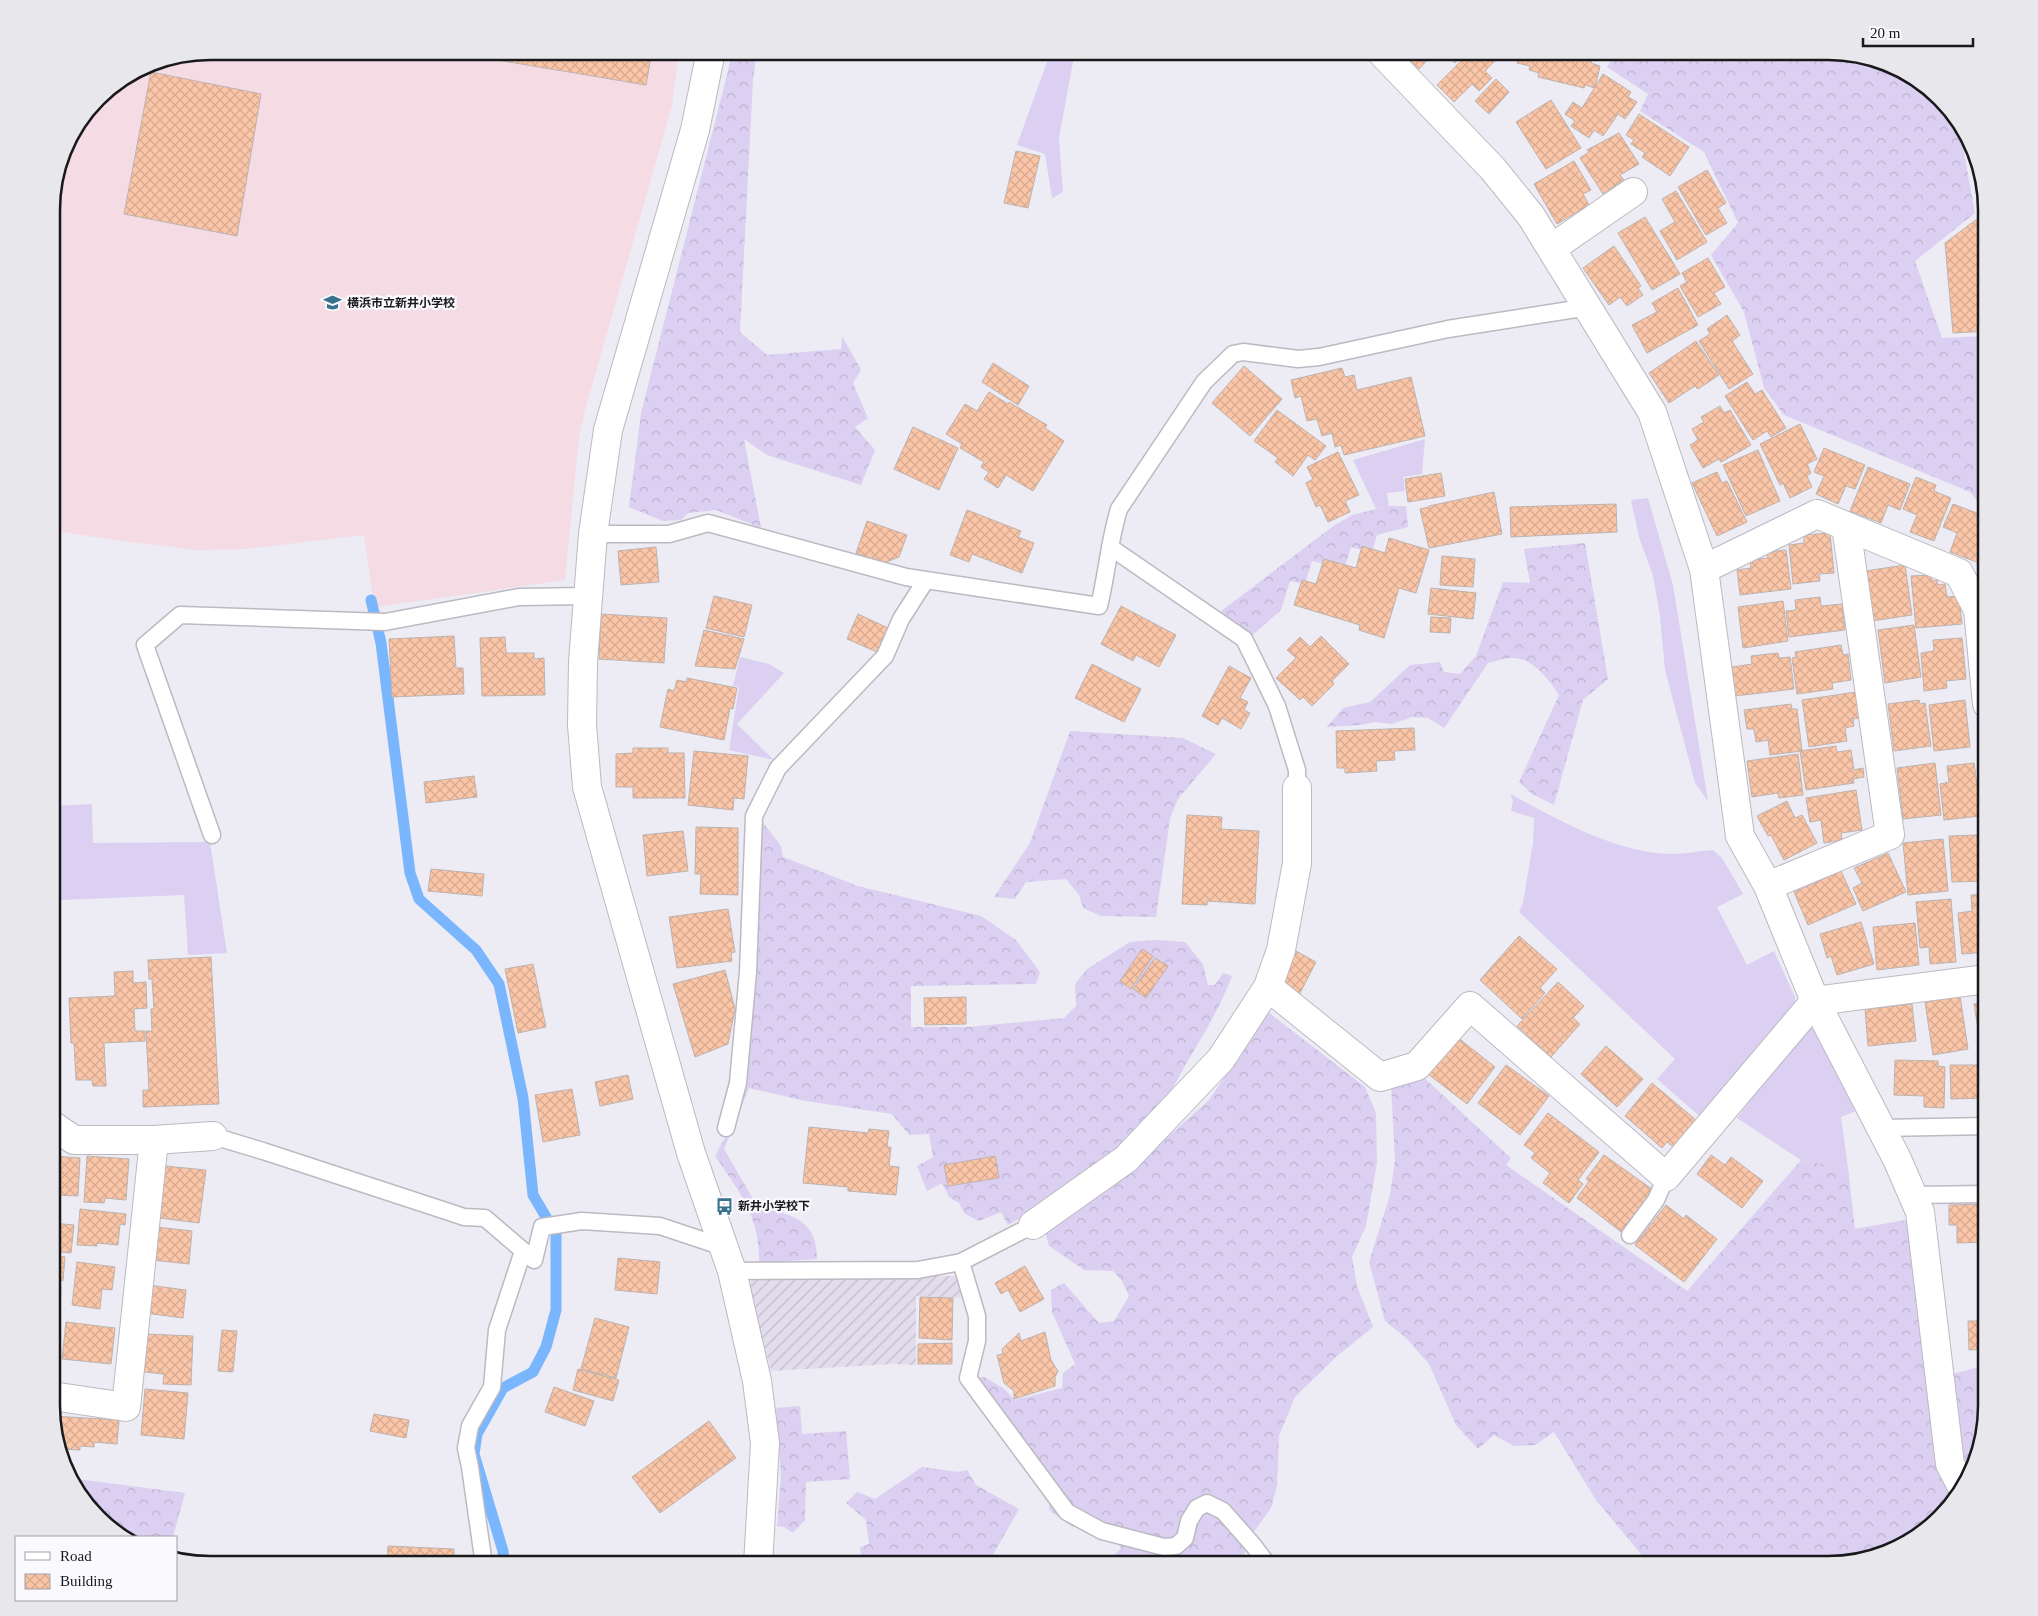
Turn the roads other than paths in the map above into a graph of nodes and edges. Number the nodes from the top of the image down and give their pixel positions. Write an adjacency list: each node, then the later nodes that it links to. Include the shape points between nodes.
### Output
1 (709, 60): 7 (street, via 695,130 608,430)
2 (1389, 60): 4 (street, via 1492,169 1531,216)
3 (1633, 192): 4 (street)
4 (1552, 248): 5 (street)
5 (1588, 307): 8 (lane, via 1448,329 1319,357 1298,359 1243,352 1233,354 1204,382 1120,509); 9 (street, via 1652,412)
6 (1846, 526): 9 (street, via 1817,514); 12 (street, via 1959,572); 15 (street, via 1890,835)
7 (593, 534): 10 (lane, via 669,534 708,523); 11 (street)
8 (1110, 547): 10 (lane, via 1099,606); 13 (lane, via 1244,639 1277,706 1297,770)
9 (1704, 569): 15 (street, via 1740,836)
10 (926, 580): 20 (lane, via 901,619 885,656 778,768 754,816 748,972 739,1074)
11 (587, 596): 14 (lane, via 518,598 385,622 180,615 146,646); 31 (street, via 582,725 587,787 691,1153)
12 (1978, 610)
13 (1297, 788): 17 (street, via 1296,863 1281,950)
14 (212, 835)
15 (1768, 886): 18 (street)
16 (1978, 980): 18 (street)
17 (1268, 987): 25 (street, via 1380,1077 1417,1066 1470,1006); 28 (street, via 1221,1059 1126,1160)
18 (1815, 1001): 21 (street); 25 (street)
19 (1978, 1126): 21 (lane)
20 (726, 1128)
21 (1881, 1128): 27 (street)
22 (60, 1130): 24 (street, via 74,1140)
23 (213, 1136): 24 (street); 30 (lane, via 464,1217 485,1218)
24 (154, 1140): 33 (street, via 126,1407)
25 (1666, 1176): 29 (lane, via 1656,1200)
26 (1978, 1194): 27 (lane)
27 (1913, 1195): 34 (street, via 1920,1212 1950,1464)
28 (1033, 1225): 32 (lane)
29 (1630, 1235)
30 (522, 1251): 31 (lane, via 534,1260 542,1227 582,1221 660,1226); 35 (lane, via 497,1330 492,1387 470,1426 466,1448)
31 (728, 1259): 32 (lane, via 918,1270); 36 (street, via 757,1381 765,1443)
32 (961, 1262): 37 (lane, via 977,1316 977,1341 968,1378 1067,1512 1102,1530 1164,1547 1176,1546 1185,1538 1189,1521 1197,1508 1206,1503 1223,1511)
33 (60, 1397)
34 (1958, 1480)
35 (483, 1556)
36 (759, 1556)
37 (1262, 1556)

